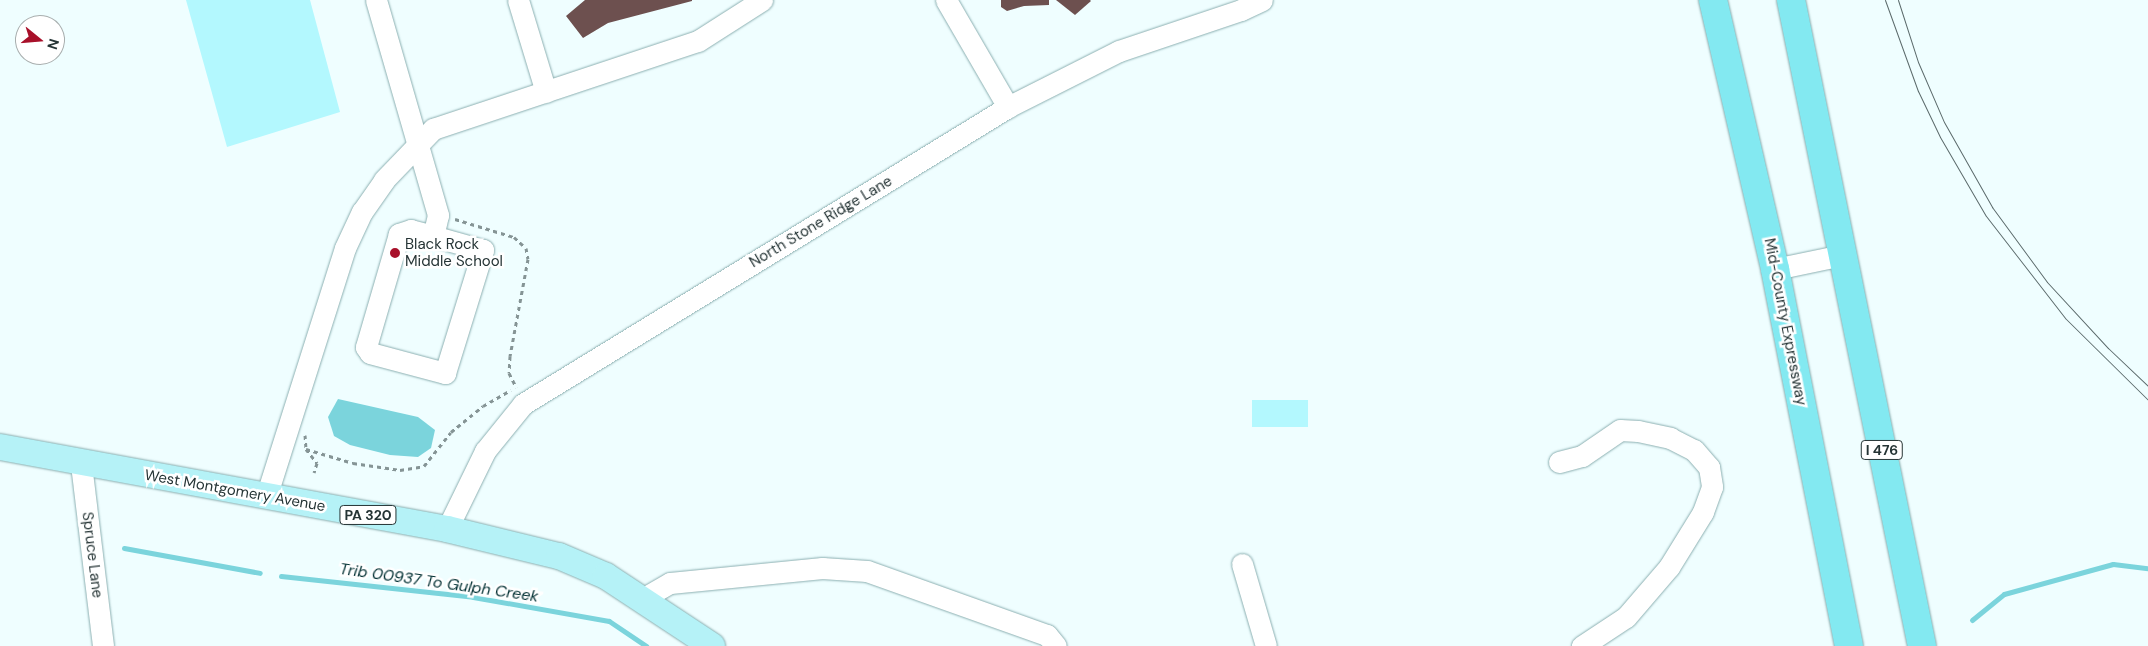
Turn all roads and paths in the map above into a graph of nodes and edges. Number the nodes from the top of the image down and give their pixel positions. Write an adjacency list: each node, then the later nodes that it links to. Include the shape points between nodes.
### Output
1 (376, 0): 10 (street)
2 (518, 0): 8 (street)
3 (762, 0): 8 (street, via 698,41)
4 (946, 0): 9 (street)
5 (1262, 0): 9 (street, North Stone Ridge Lane, via 1119,51)
6 (1713, 0): 14 (highway, Mid-County Expressway)
7 (1791, 0): 13 (highway, I 476)
8 (546, 92): 10 (street, via 433,129)
9 (1008, 107): 15 (street, North Stone Ridge Lane)
10 (418, 145): 11 (street); 21 (street, via 384,180 362,212 345,248)
11 (438, 215): 12 (street); 15 (path, via 514,237 526,248 528,259 519,295 509,373)
12 (433, 236): 12 (street, via 411,230 399,234 366,347 370,353 445,373 483,250)
13 (1842, 255): 14 (street); 31 (highway, I 476)
14 (1775, 269): 30 (highway, Mid-County Expressway)
15 (527, 402): 22 (street, North Stone Ridge Lane, via 485,451)
16 (0, 447): 19 (main road, West Montgomery Avenue / PA 320)
17 (306, 449): 20 (path, via 317,463)
18 (1559, 462): 29 (street, via 1582,456 1620,430 1638,431 1670,438 1694,450 1709,467 1712,487 1703,512 1669,567 1626,616)
19 (81, 464): 21 (main road, West Montgomery Avenue / PA 320); 25 (street, Spruce Lane)
20 (314, 473)
21 (266, 497): 22 (main road, West Montgomery Avenue / PA 320)
22 (447, 529): 24 (main road, West Montgomery Avenue / PA 320, via 559,556 606,576)
23 (1242, 564): 28 (street)
24 (642, 599): 26 (main road, West Montgomery Avenue / PA 320); 27 (street, via 670,583 822,568 867,571 1047,634)
25 (103, 646)
26 (712, 646)
27 (1056, 646)
28 (1266, 646)
29 (1582, 646)
30 (1849, 646)
31 (1922, 646)

